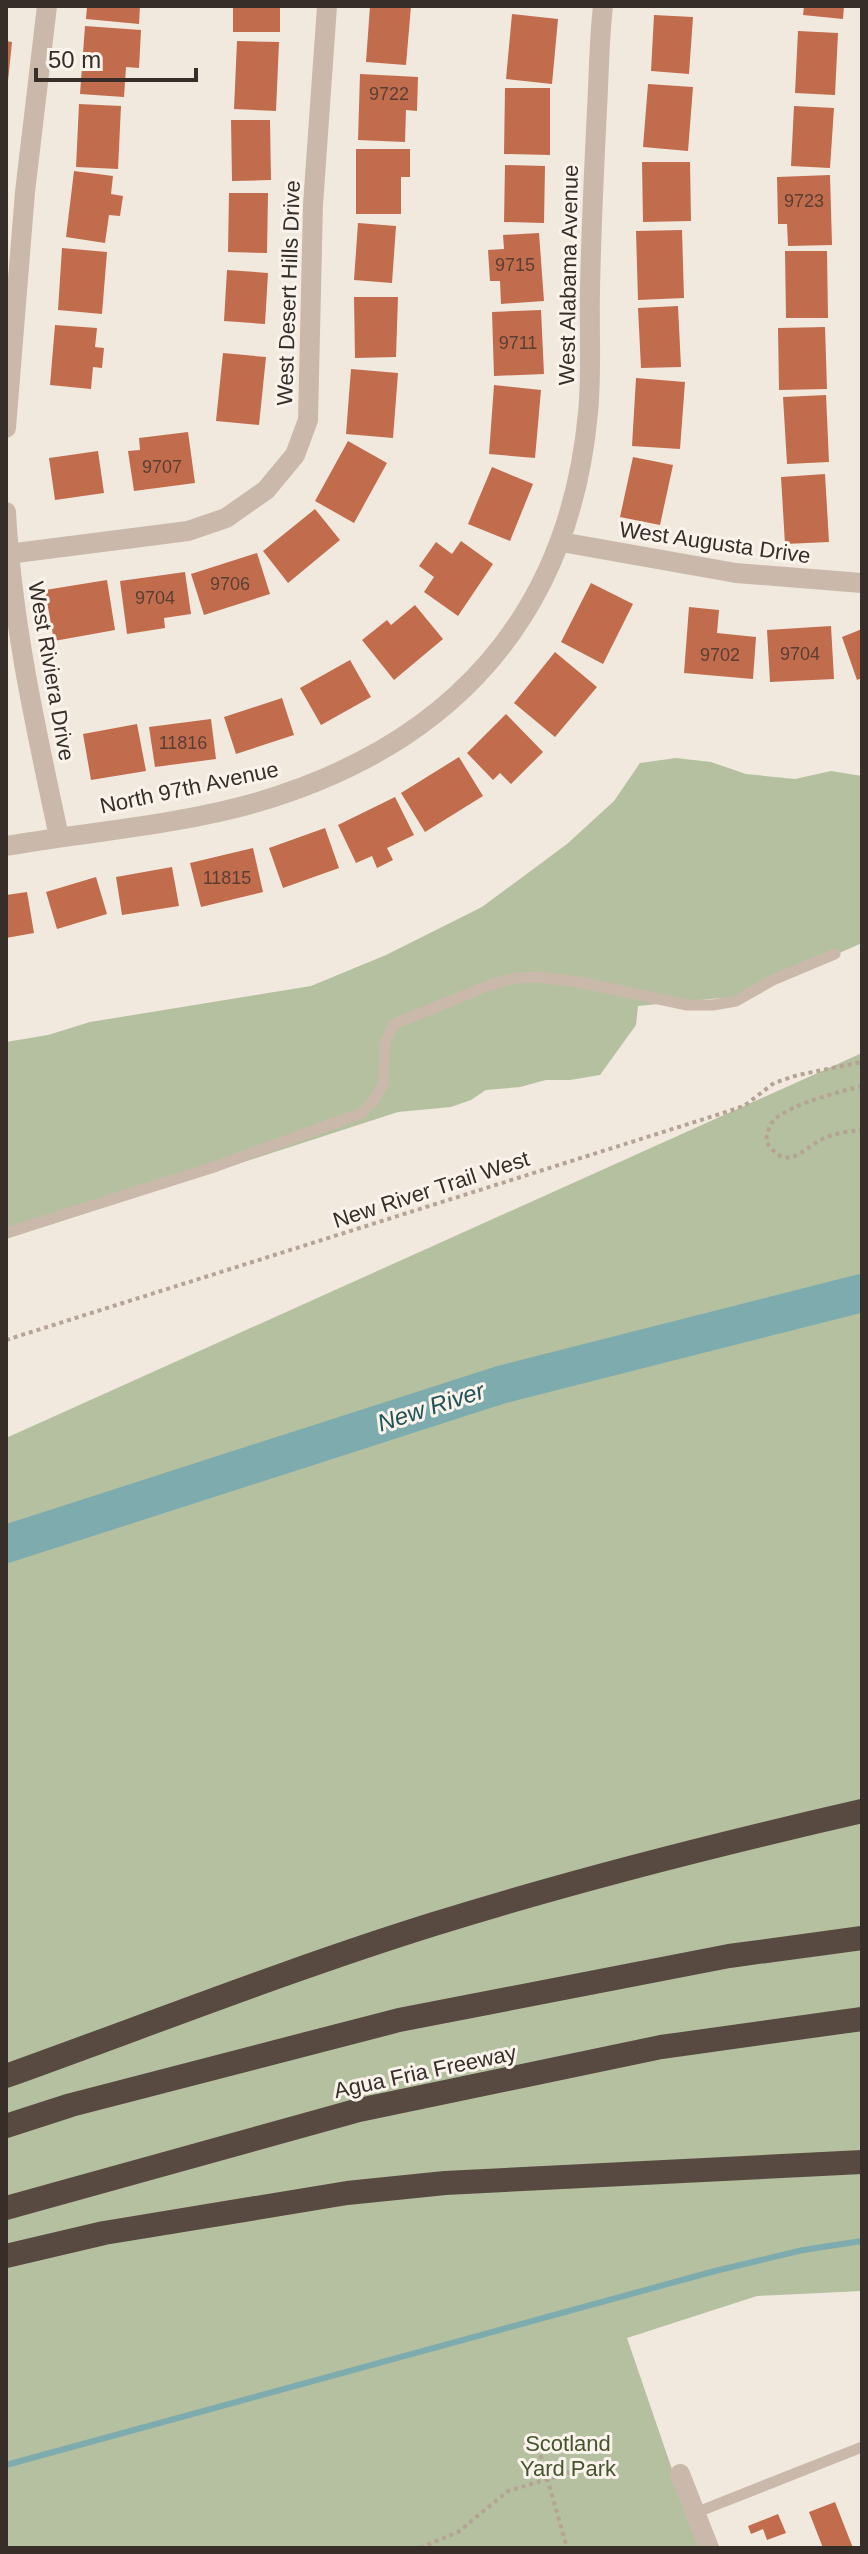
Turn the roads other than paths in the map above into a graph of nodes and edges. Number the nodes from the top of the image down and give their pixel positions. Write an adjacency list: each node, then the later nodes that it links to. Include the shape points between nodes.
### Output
1 (47, 6): 4 (street)
2 (327, 6): 8 (street, West Desert Hills Drive, via 313,205 308,420 295,455 266,490 226,518 188,531)
3 (603, 6): 7 (street, West Alabama Avenue, via 588,413)
4 (15, 191): 5 (street)
5 (6, 428)
6 (6, 512): 8 (street, West Riviera Drive)
7 (561, 542): 9 (street, West Augusta Drive, via 736,573); 10 (street, North 97th Avenue, via 516,630 485,669 453,701 380,750 344,771 254,803)
8 (8, 554): 10 (street, West Riviera Drive, via 22,658)
9 (862, 583)
10 (59, 837): 11 (street, North 97th Avenue)
11 (6, 846)
12 (835, 954): 13 (lane, via 736,1001 713,1005 687,1005 540,977 490,985 394,1024 385,1043 383,1085 362,1113)
13 (6, 1233)
14 (862, 1811): 17 (highway, via 700,1848 435,1924)
15 (862, 1938): 18 (highway, via 729,1956 399,2020)
16 (862, 2019): 20 (highway, Agua Fria Freeway, via 661,2047 359,2110)
17 (6, 2076)
18 (6, 2126)
19 (862, 2162): 21 (highway, via 445,2183 347,2193 104,2233)
20 (6, 2208)
21 (6, 2256)
22 (862, 2447): 24 (lane)
23 (680, 2474): 24 (street)
24 (695, 2513): 25 (street)
25 (709, 2548)

